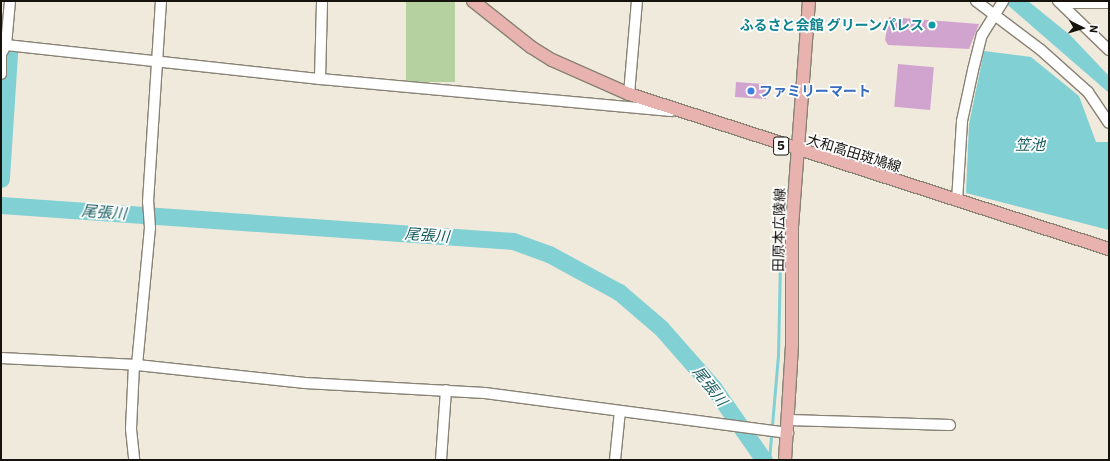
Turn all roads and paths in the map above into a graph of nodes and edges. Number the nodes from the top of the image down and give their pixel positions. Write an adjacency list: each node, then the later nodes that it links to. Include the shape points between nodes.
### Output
1 (10, 1): 13 (street)
2 (161, 1): 14 (street)
3 (322, 1): 16 (street)
4 (473, 1): 17 (main road, 大和高田斑鳩線 / 5, via 531,47 552,60)
5 (637, 1): 17 (street)
6 (809, 1): 20 (main road, 田原本広陵線)
7 (976, 1): 11 (street)
8 (1003, 1): 11 (street)
9 (1059, 2): 10 (street); 12 (street)
10 (1109, 3)
11 (995, 13): 19 (street, via 1088,92); 21 (street, via 982,35 962,121)
12 (1109, 50)
13 (2, 52): 14 (street); 15 (street)
14 (157, 62): 16 (street); 24 (street, via 148,208 150,223)
15 (1, 74)
16 (320, 79): 18 (street)
17 (629, 94): 18 (main road, 大和高田斑鳩線 / 5)
18 (680, 111): 20 (main road, 大和高田斑鳩線 / 5)
19 (1109, 123)
20 (797, 151): 21 (main road, 大和高田斑鳩線 / 5); 27 (main road, 田原本広陵線, via 792,227)
21 (957, 201): 22 (main road, 大和高田斑鳩線 / 5)
22 (1109, 249)
23 (1, 358): 24 (street)
24 (135, 365): 25 (street, via 305,383); 30 (street, via 131,429)
25 (446, 390): 26 (street); 31 (street)
26 (620, 411): 29 (street); 32 (street)
27 (789, 420): 28 (street); 29 (main road, 田原本広陵線)
28 (950, 425)
29 (773, 432): 33 (main road, 田原本広陵線)
30 (134, 460)
31 (440, 460)
32 (615, 460)
33 (785, 460)

